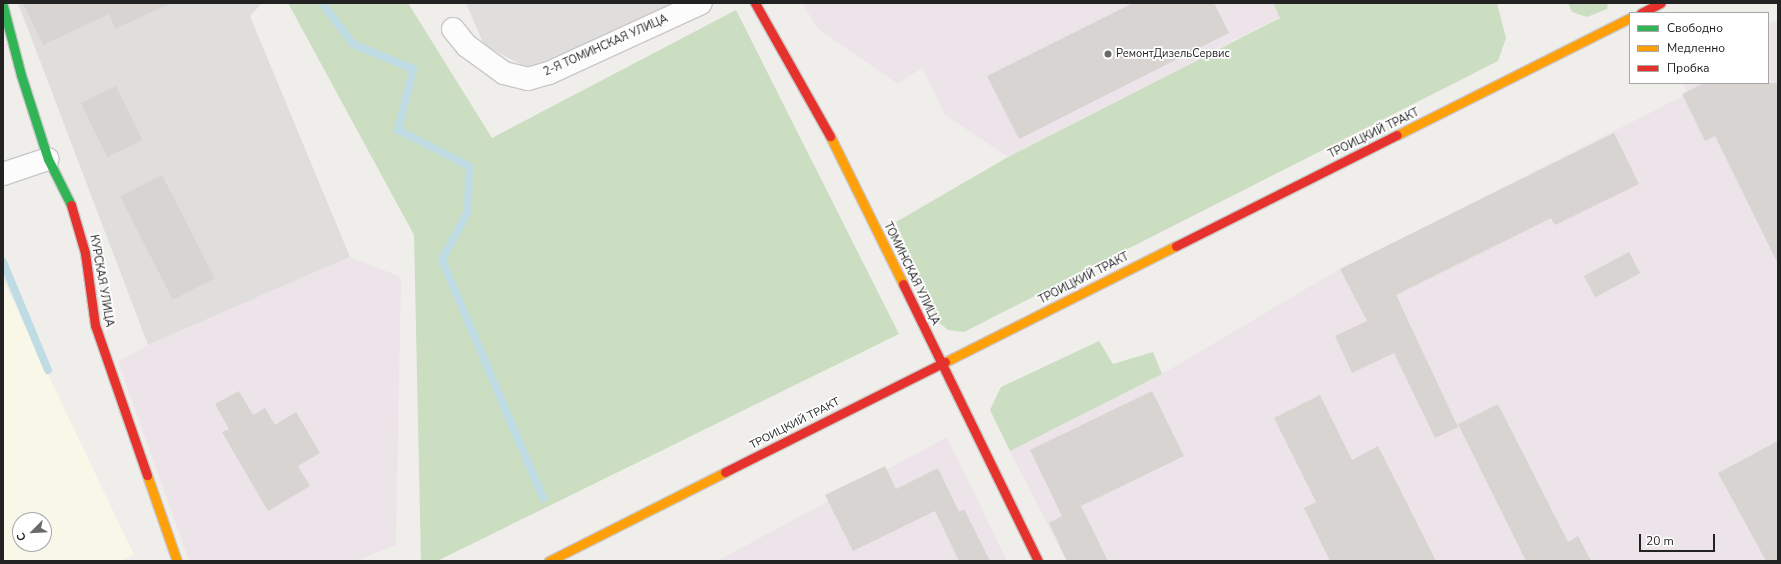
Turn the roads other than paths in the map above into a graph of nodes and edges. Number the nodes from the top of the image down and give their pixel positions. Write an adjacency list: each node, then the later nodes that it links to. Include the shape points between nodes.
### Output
1 (701, 3): 5 (street, 2-Я ТОМИНСКАЯ УЛИЦА, via 549,73 528,79 504,73 467,46)
2 (755, 3): 8 (street, ТОМИНСКАЯ УЛИЦА, via 828,132)
3 (3, 6): 6 (street, КУРСКАЯ УЛИЦА)
4 (1629, 19): 8 (street, ТРОИЦКИЙ ТРАКТ)
5 (453, 29)
6 (48, 159): 7 (street); 9 (street, КУРСКАЯ УЛИЦА, via 73,209 85,253 95,325)
7 (3, 174)
8 (942, 363): 10 (street, ТРОИЦКИЙ ТРАКТ); 11 (street, ТОМИНСКАЯ УЛИЦА)
9 (177, 561)
10 (549, 561)
11 (1038, 561)

